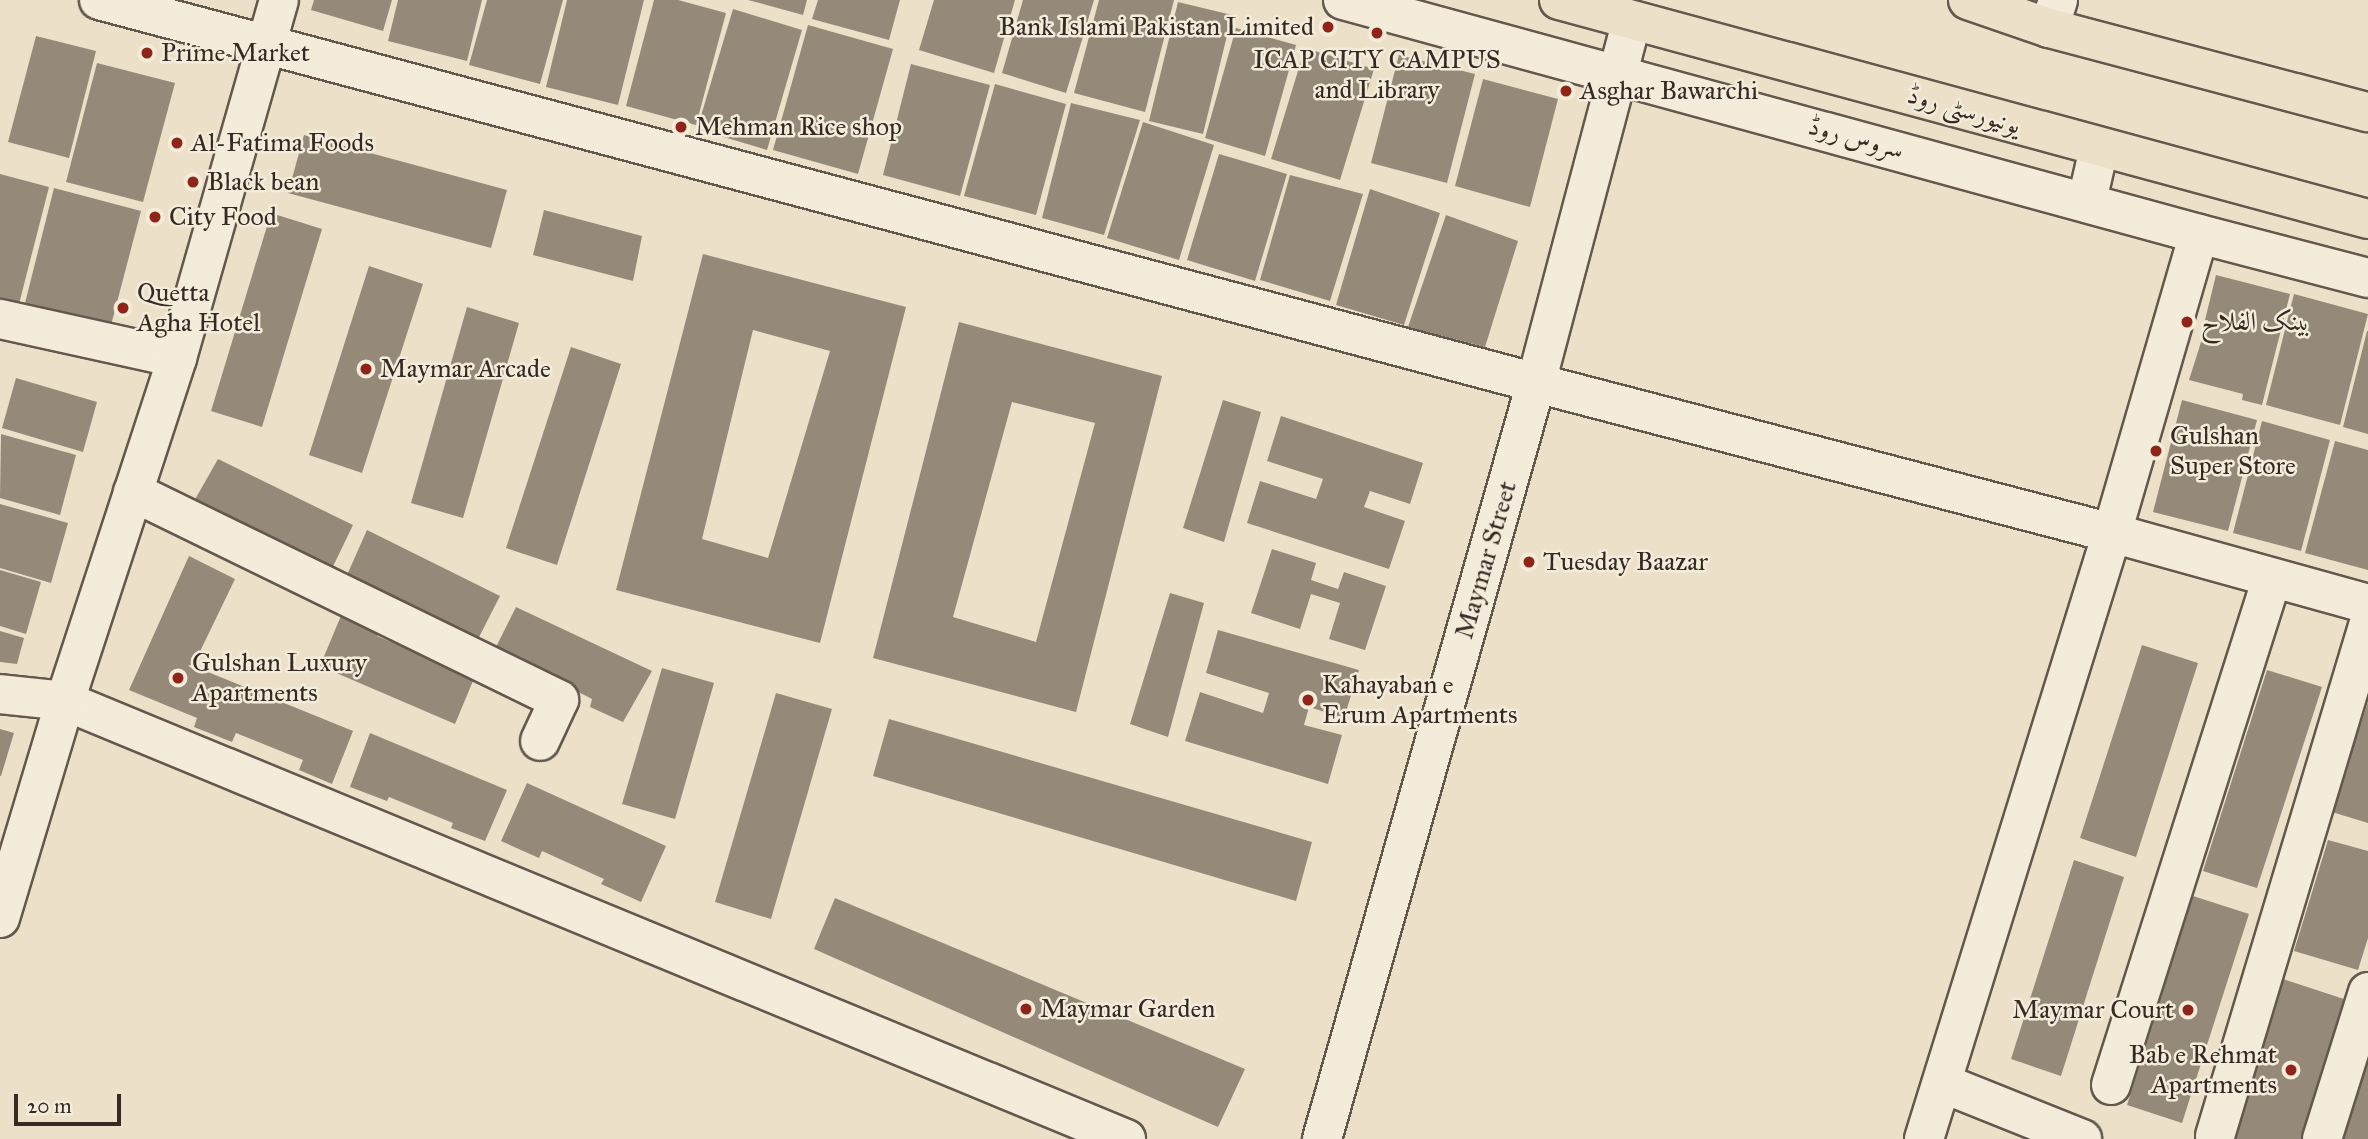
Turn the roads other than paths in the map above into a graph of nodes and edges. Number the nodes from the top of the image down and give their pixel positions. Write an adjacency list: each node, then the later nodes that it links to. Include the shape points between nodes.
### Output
1 (99, 0): 10 (street)
2 (279, 0): 10 (street)
3 (1343, 0): 11 (street, سروس روڈ)
4 (1559, 0): 7 (main road, یونیورسٹی روڈ)
5 (1676, 0): 9 (main road)
6 (1968, 0): 8 (main road)
7 (1614, 10): 9 (main road, یونیورسٹی روڈ); 11 (street, Maymar Street)
8 (2054, 14): 12 (main road)
9 (1694, 37): 13 (main road, یونیورسٹی روڈ)
10 (268, 45): 19 (street); 20 (street)
11 (1618, 73): 14 (street, سروس روڈ); 20 (street, Maymar Street)
12 (2368, 111)
13 (2099, 149): 14 (street); 15 (main road, یونیورسٹی روڈ)
14 (2087, 201): 16 (street, سروس روڈ)
15 (2368, 219)
16 (2199, 234): 17 (street, سروس روڈ); 22 (street)
17 (2368, 278)
18 (0, 319): 19 (street)
19 (177, 358): 21 (street)
20 (1536, 383): 22 (street); 35 (street, Maymar Street)
21 (133, 492): 27 (street); 28 (street, via 559,700)
22 (2112, 533): 23 (street); 31 (street)
23 (2272, 578): 24 (street); 32 (street)
24 (2368, 604)
25 (2368, 626): 33 (street)
26 (0, 694): 27 (street)
27 (65, 701): 29 (street); 34 (street)
28 (540, 741)
29 (0, 918)
30 (2368, 992): 38 (street)
31 (1942, 1083): 36 (street); 37 (street)
32 (2110, 1085)
33 (2215, 1136)
34 (1126, 1139)
35 (1322, 1139)
36 (1924, 1139)
37 (2082, 1139)
38 (2322, 1139)

